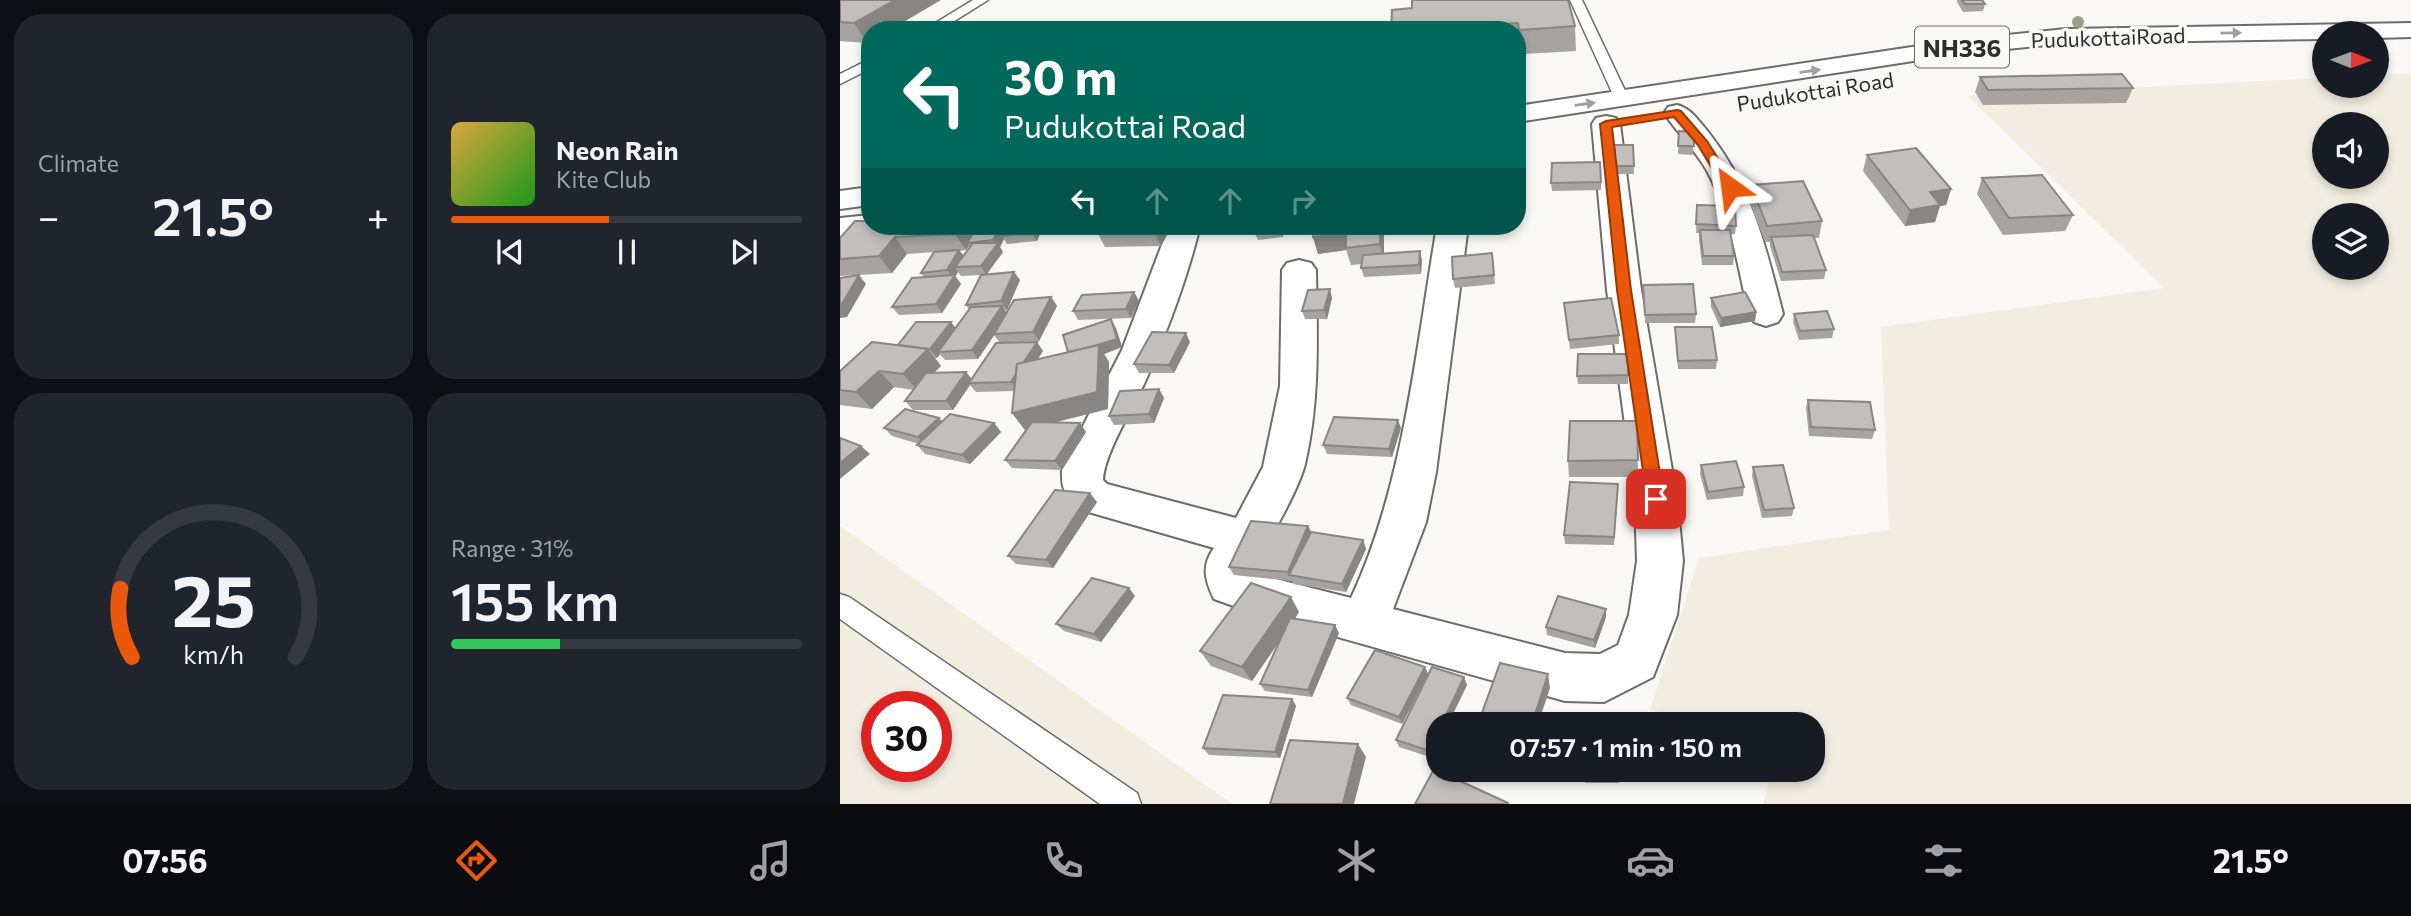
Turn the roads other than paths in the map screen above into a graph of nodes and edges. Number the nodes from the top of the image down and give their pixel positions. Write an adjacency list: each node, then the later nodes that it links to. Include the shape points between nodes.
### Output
1 (982, 0): 3 (lane)
2 (1576, 0): 10 (lane)
3 (946, 21)
4 (2411, 30): 10 (main road, PudukottaiRoad / NH336, one-way to 4, via 1959,47 2066,36)
5 (2411, 48): 6 (main road)
6 (2389, 49)
7 (2312, 50): 11 (main road, Pudukottai Road / NH336, via 2072,55 1980,64)
8 (861, 68): 9 (lane)
9 (840, 79)
10 (1614, 111): 11 (main road, Pudukottai Road / NH336); 12 (main road, PudukottaiRoad / NH336, one-way to 10); 13 (main road, Pudukottai Road / NH336); 24 (main road, via 1624,290 1656,499 1660,561 1653,615 1636,661 1604,678 1565,677)
11 (1677, 113): 21 (main road, via 1730,187)
12 (1526, 114)
13 (1526, 135)
14 (861, 197): 15 (main road)
15 (840, 200)
16 (861, 225): 17 (main road)
17 (840, 227)
18 (1182, 235): 22 (main road, via 1143,342 1083,467 1082,485 1093,497)
19 (1452, 235): 24 (main road, via 1415,472 1400,533)
20 (1299, 271): 22 (main road, via 1299,386 1284,467)
21 (1766, 314)
22 (1247, 538): 24 (main road, via 1227,566 1230,585)
23 (840, 605): 25 (lane)
24 (1363, 623)
25 (1126, 804)

